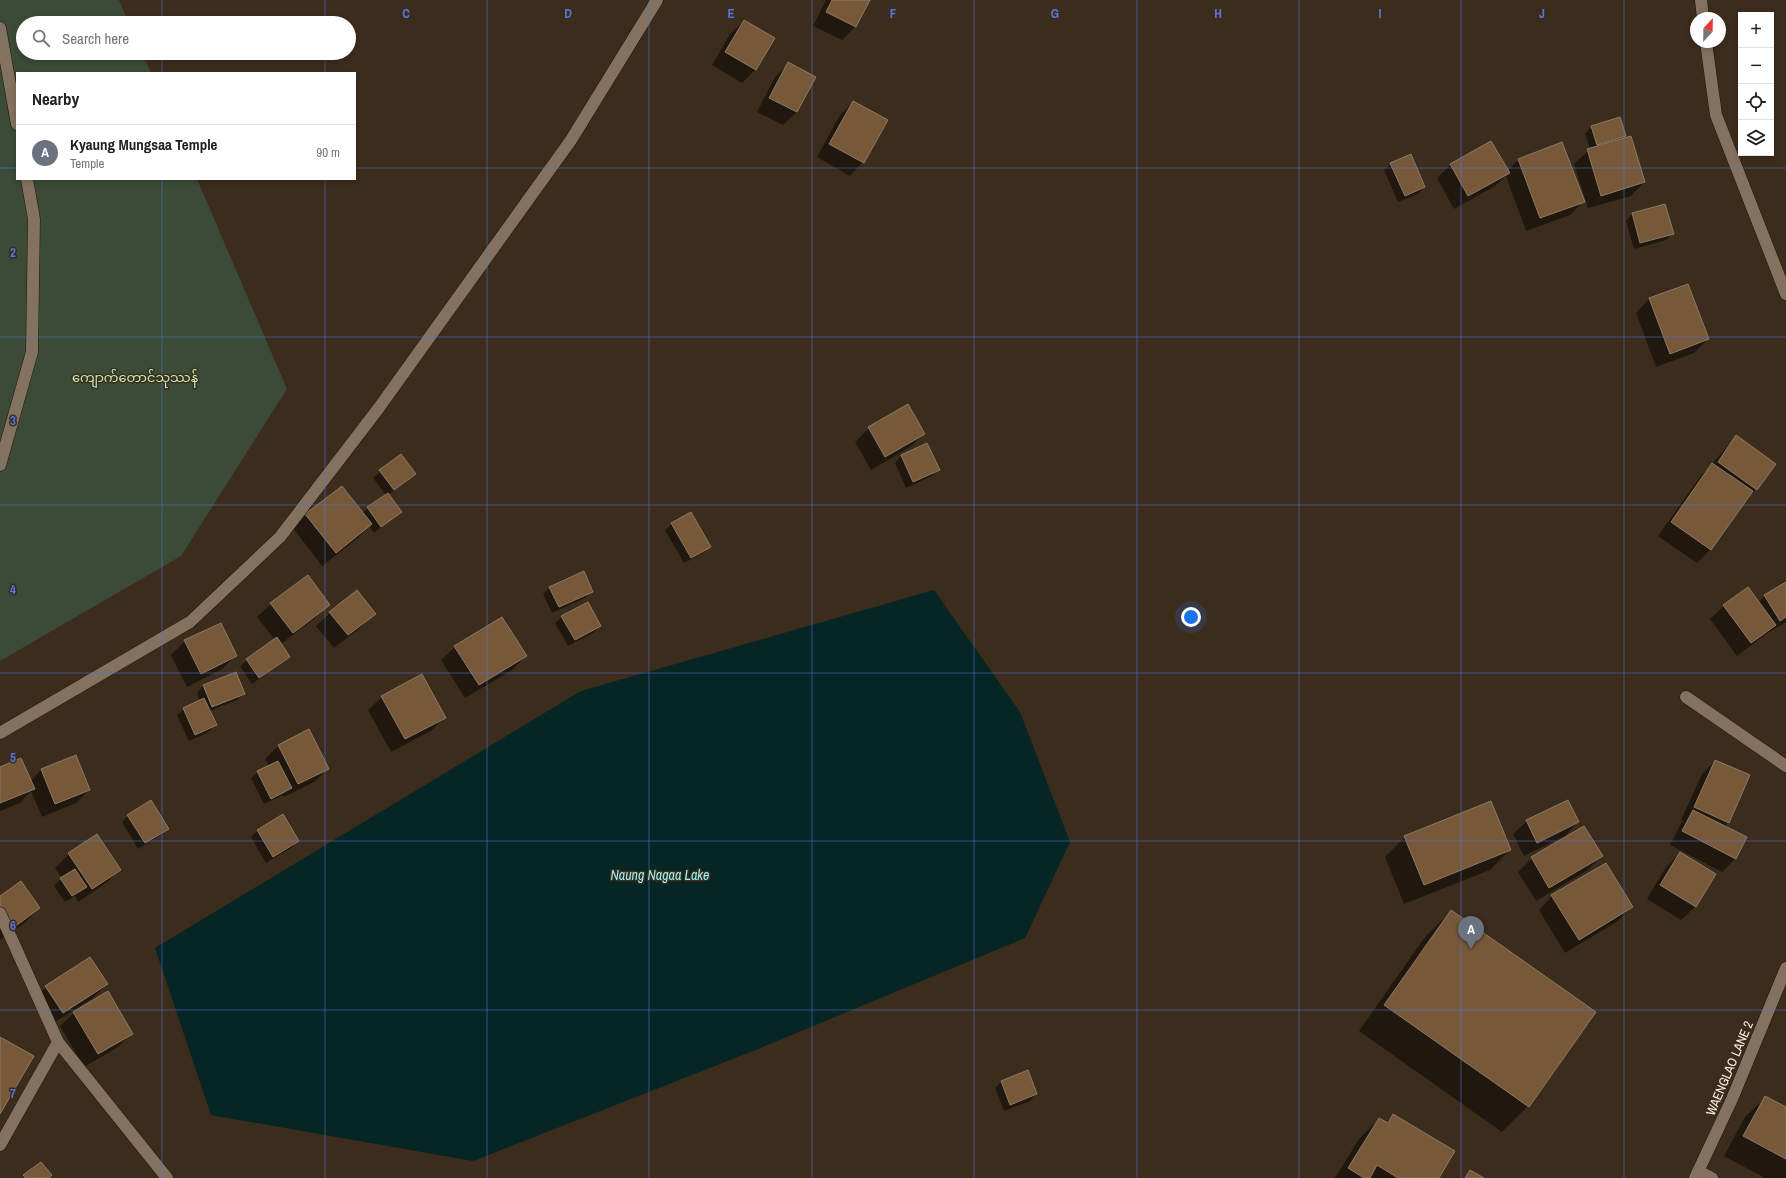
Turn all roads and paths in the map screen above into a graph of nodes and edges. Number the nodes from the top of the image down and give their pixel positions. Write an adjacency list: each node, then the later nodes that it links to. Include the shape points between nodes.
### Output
1 (657, 0): 11 (street, via 571,140 378,409 280,537 190,622)
2 (1701, 0): 3 (street)
3 (1702, 12)
4 (0, 28): 6 (street)
5 (1707, 48): 8 (street, via 1716,115)
6 (16, 118)
7 (27, 180): 9 (street, via 34,219 32,352)
8 (1786, 294)
9 (0, 465)
10 (1686, 697): 12 (street)
11 (0, 733)
12 (1786, 766)
13 (0, 913): 15 (street)
14 (1786, 968): 17 (street, WAENGLAO LANE 2, via 1732,1099)
15 (58, 1042): 16 (street); 18 (street)
16 (0, 1145)
17 (1697, 1175): 19 (street)
18 (168, 1178)
19 (1712, 1178)

